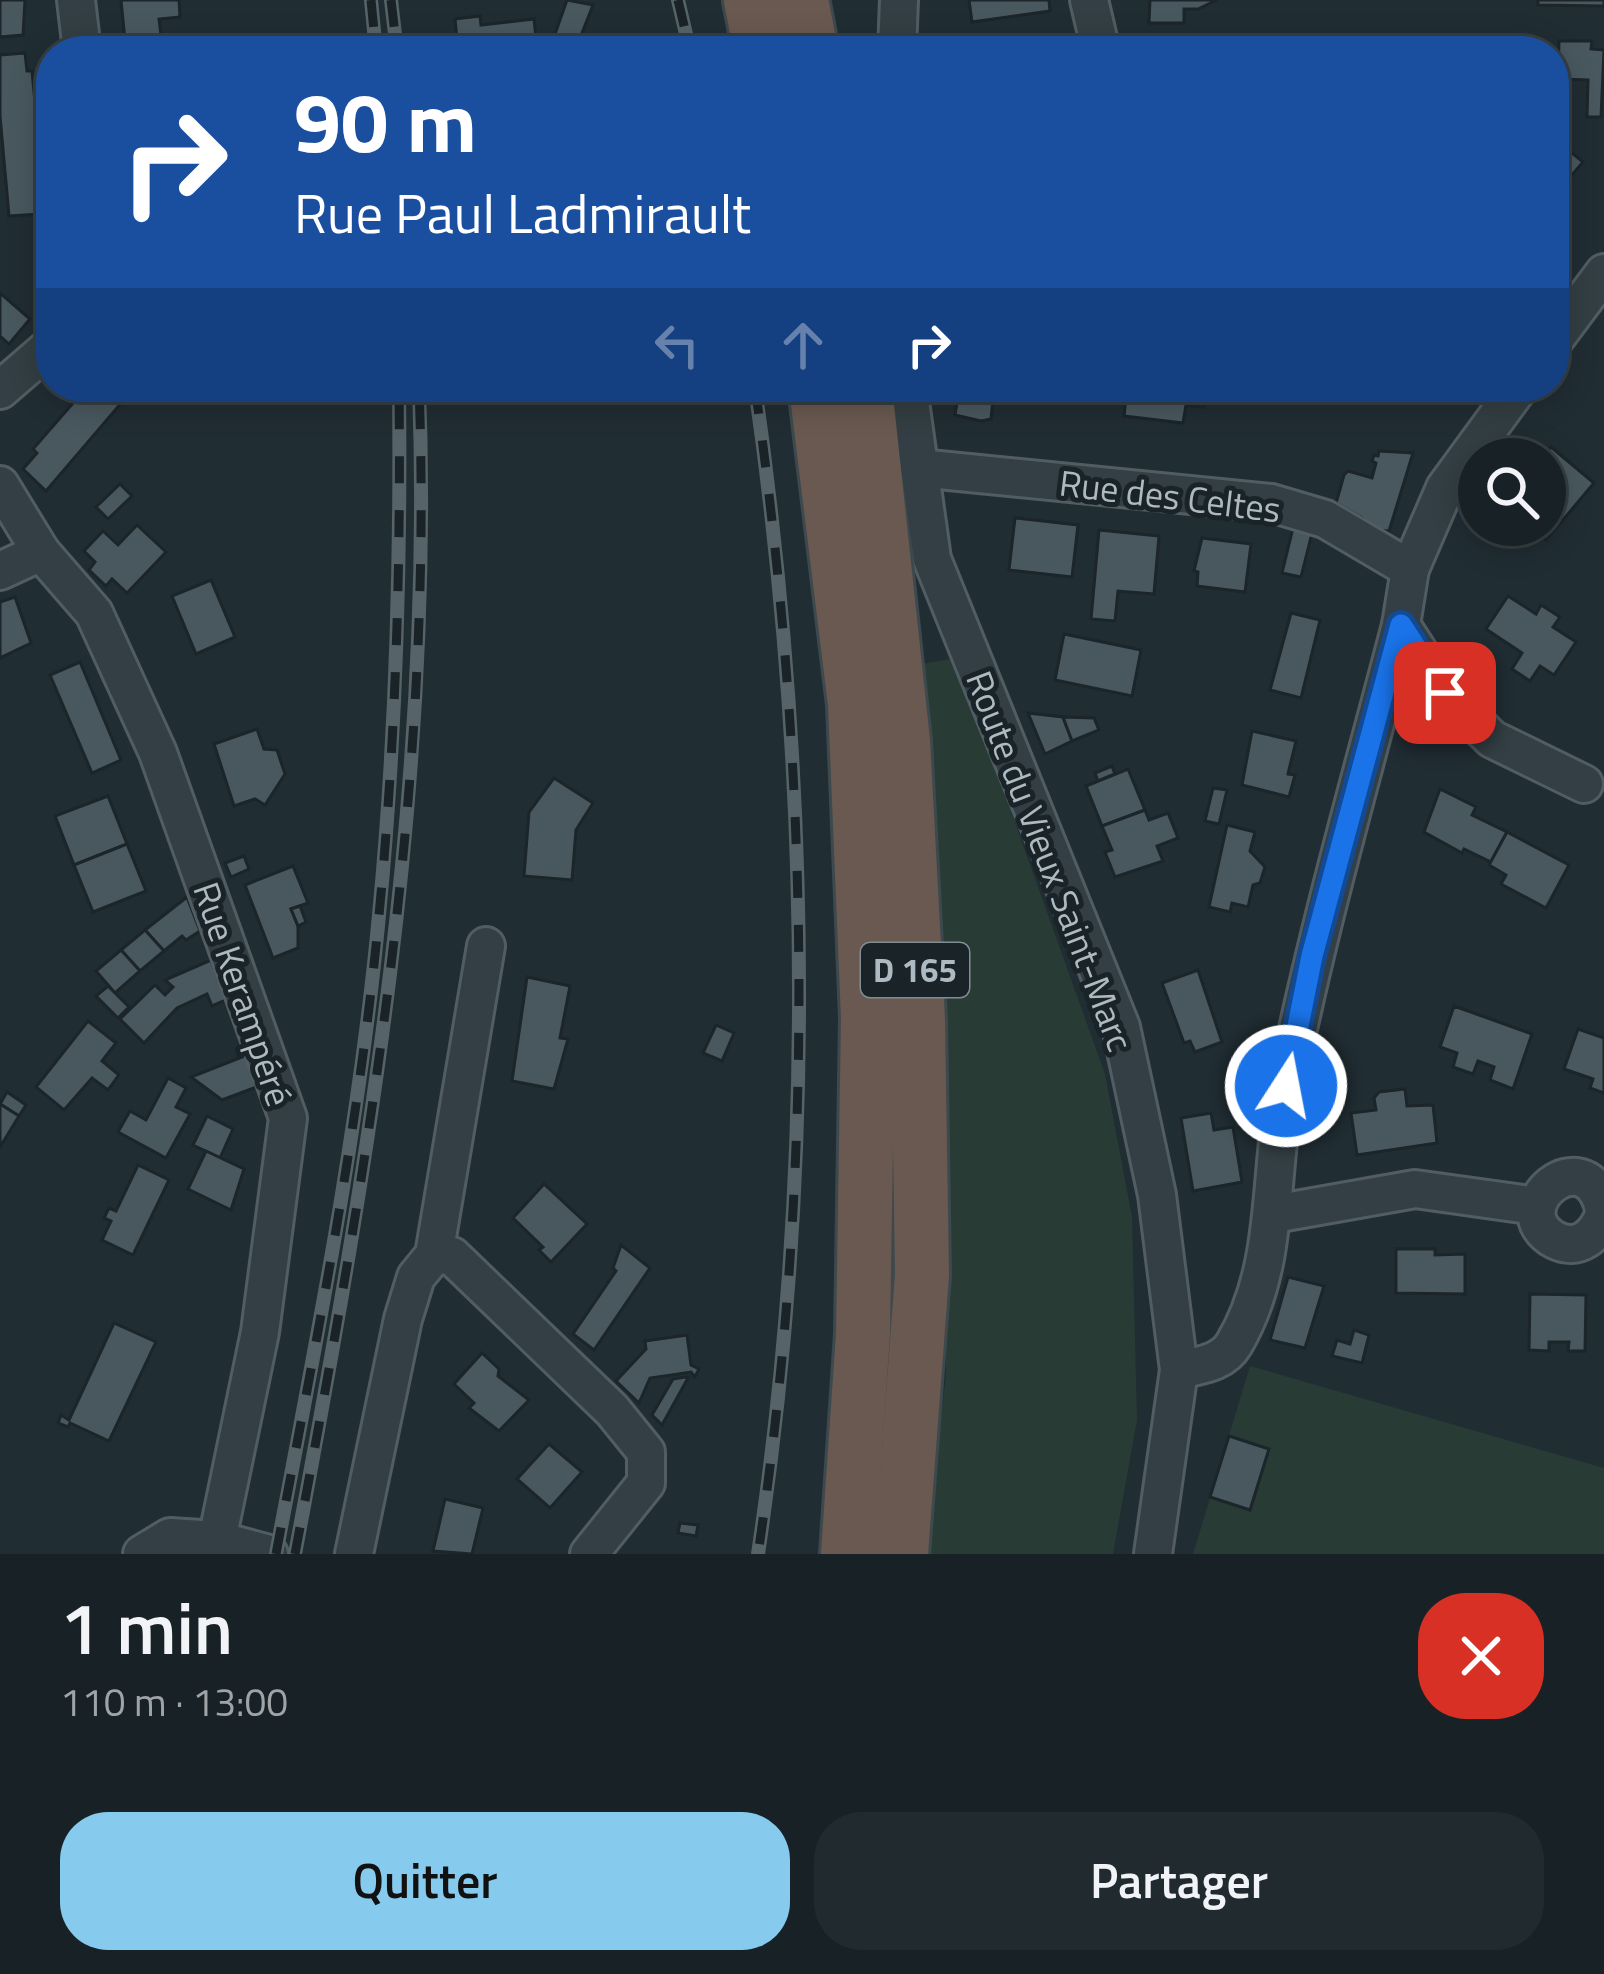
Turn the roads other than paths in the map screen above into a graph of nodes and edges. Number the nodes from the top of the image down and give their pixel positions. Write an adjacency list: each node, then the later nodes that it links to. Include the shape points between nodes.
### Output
1 (76, 0): 6 (street)
2 (751, 0): 7 (highway)
3 (801, 0): 8 (highway)
4 (899, 0): 9 (street)
5 (1088, 0): 10 (street)
6 (80, 36)
7 (757, 36)
8 (808, 36)
9 (898, 36)
10 (1097, 36)
11 (1604, 273): 12 (street)
12 (1569, 319)
13 (36, 359): 14 (street)
14 (0, 390)
15 (818, 402): 36 (highway, D 165, via 855,704 868,1018)
16 (867, 402): 37 (highway, D 165, via 903,741 917,1020 922,1275)
17 (910, 402): 19 (street, Route du Vieux Saint-Marc)
18 (1509, 402): 22 (street, via 1445,488)
19 (919, 468): 22 (street, Rue des Celtes, via 1271,503 1325,519); 30 (street, Route du Vieux Saint-Marc, via 932,559 1121,1028 1157,1195)
20 (0, 485): 21 (street, Rue Kerampéré)
21 (41, 552): 23 (street); 31 (street, Rue Kerampéré, via 94,613 158,753 288,1118 260,1332)
22 (1410, 569): 24 (street)
23 (0, 571)
24 (1401, 625): 25 (street, via 1445,693 1492,739); 28 (street, via 1312,956 1277,1130)
25 (1584, 784)
26 (486, 946): 29 (street)
27 (1604, 1211): 28 (street, via 1600,1192 1584,1179 1563,1177 1545,1187 1537,1206 1415,1189)
28 (1274, 1214): 30 (street, via 1258,1290 1232,1348 1220,1360)
29 (434, 1256): 34 (street, via 416,1277 403,1319); 35 (street, via 452,1256 646,1452 646,1483)
30 (1179, 1370): 38 (street, Route du Vieux Saint-Marc)
31 (217, 1540): 32 (street, via 170,1537); 33 (street)
32 (142, 1554)
33 (269, 1554)
34 (354, 1554)
35 (589, 1554)
36 (848, 1554)
37 (901, 1554)
38 (1153, 1554)

